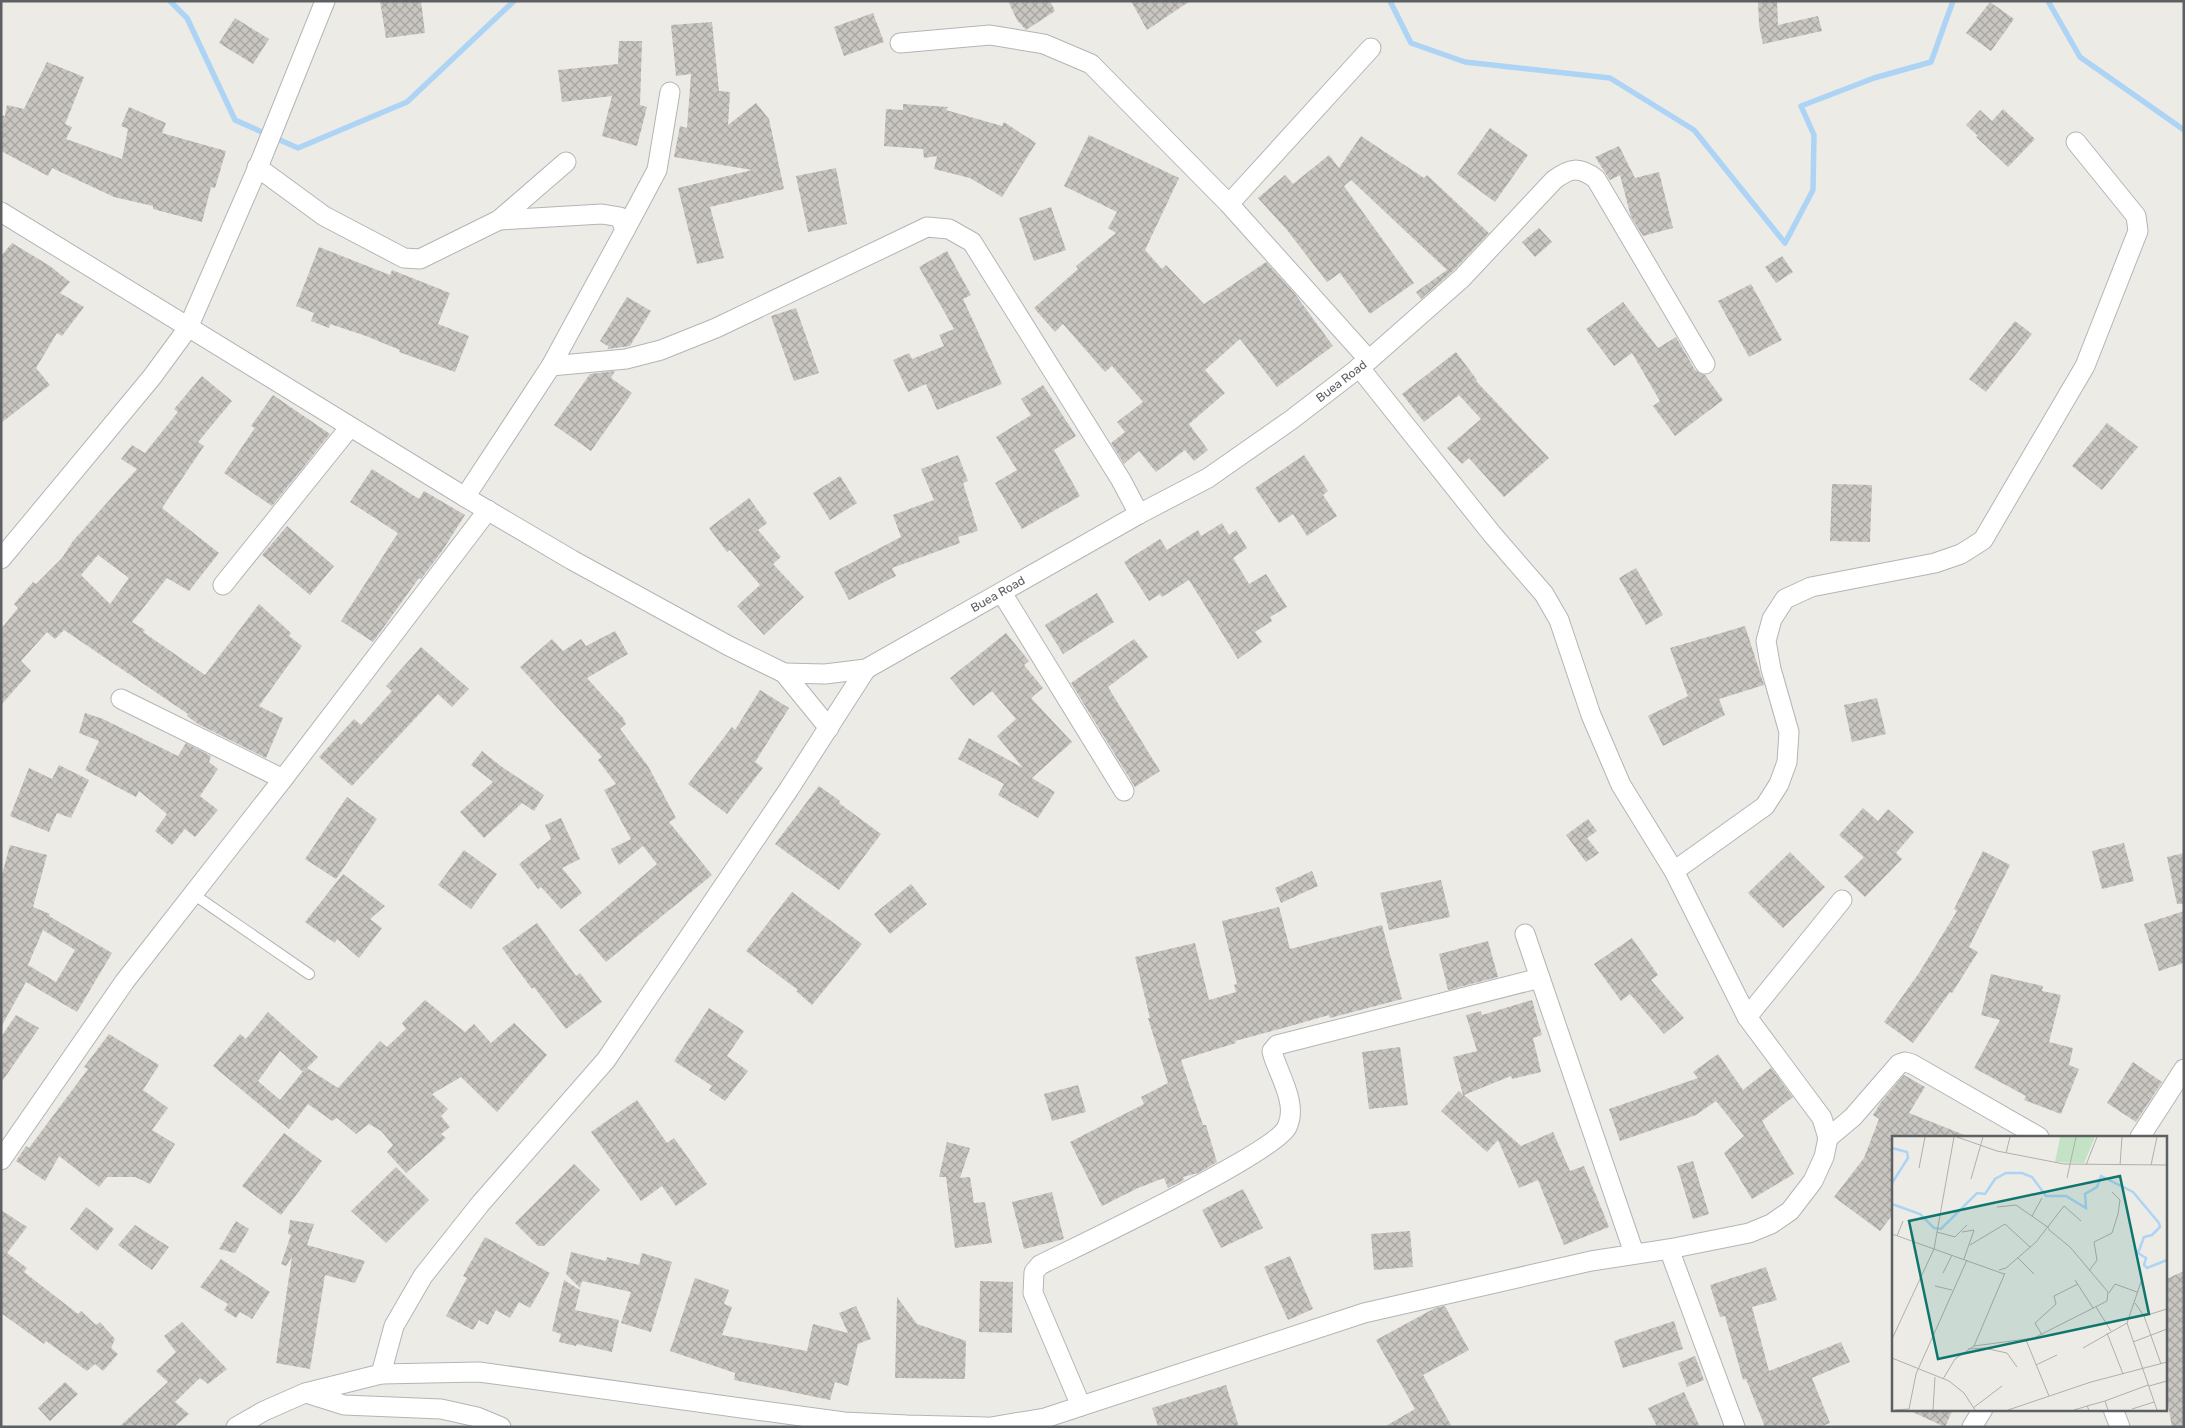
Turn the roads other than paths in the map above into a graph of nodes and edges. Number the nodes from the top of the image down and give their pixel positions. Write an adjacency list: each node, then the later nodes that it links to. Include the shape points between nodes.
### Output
1 (325, 1): 7 (street)
2 (900, 43): 8 (street, via 990,35 1044,44 1092,64)
3 (1371, 48): 8 (street)
4 (670, 92): 11 (street, via 657,170)
5 (2076, 142): 29 (street, via 2136,216 2138,231 2085,366 1983,540 1962,554 1935,563 1810,587 1785,599 1772,619 1766,641 1789,732 1780,784 1765,806)
6 (566, 162): 10 (street)
7 (259, 163): 10 (street, via 324,216 404,258 420,259); 12 (street)
8 (1229, 204): 13 (street)
9 (1, 212): 12 (street)
10 (499, 220): 11 (street, via 602,214 620,217)
11 (625, 230): 15 (street)
12 (188, 328): 16 (street); 20 (street, via 152,377)
13 (1364, 364): 14 (street, Buea Road, via 1462,278 1554,180 1564,172 1574,170 1586,172 1596,179); 19 (street, Buea Road, via 1208,478); 29 (street, via 1492,534 1544,594 1559,620 1591,714 1621,785)
14 (1706, 364)
15 (551, 366): 17 (street); 19 (street, via 626,359 661,350 716,328 927,227 949,229 972,242)
16 (350, 427): 17 (street); 21 (street)
17 (465, 497): 18 (street)
18 (488, 510): 24 (street, via 572,560); 27 (street)
19 (1140, 514): 22 (street, Buea Road)
20 (1, 560)
21 (223, 585)
22 (1002, 593): 23 (street, Buea Road); 28 (street)
23 (866, 669): 24 (street, via 825,674); 26 (street)
24 (784, 673): 26 (street)
25 (121, 699): 27 (street)
26 (830, 728): 43 (street, via 606,1060 481,1203 423,1276 394,1326)
27 (283, 778): 30 (street)
28 (1124, 791)
29 (1674, 871): 35 (street)
30 (193, 894): 33 (lane); 40 (street, via 125,981)
31 (1842, 900): 35 (street)
32 (1525, 934): 34 (street)
33 (309, 974)
34 (1540, 978): 42 (street); 45 (street, via 1277,1045 1272,1051 1291,1106 1290,1118 1282,1135 1221,1172 1034,1272 1033,1293)
35 (1747, 1017): 39 (street, via 1822,1118)
36 (2184, 1069): 38 (street)
37 (2037, 1136): 39 (street, via 1905,1062 1899,1064 1853,1117)
38 (2141, 1136)
39 (1828, 1138): 41 (street, via 1813,1181 1790,1211 1771,1224 1748,1233)
40 (1, 1160)
41 (1670, 1249): 42 (street); 53 (street)
42 (1634, 1253): 45 (street, via 1364,1313)
43 (381, 1374): 44 (street); 48 (street, via 479,1372 844,1422)
44 (305, 1393): 49 (street); 50 (street, via 344,1404 442,1409 477,1417)
45 (1081, 1406): 52 (street, via 1044,1418)
46 (1983, 1410): 54 (street)
47 (2113, 1410): 55 (street)
48 (907, 1426): 51 (street)
49 (236, 1427)
50 (501, 1427)
51 (987, 1427)
52 (991, 1427)
53 (1735, 1427)
54 (1972, 1427)
55 (2120, 1427)

